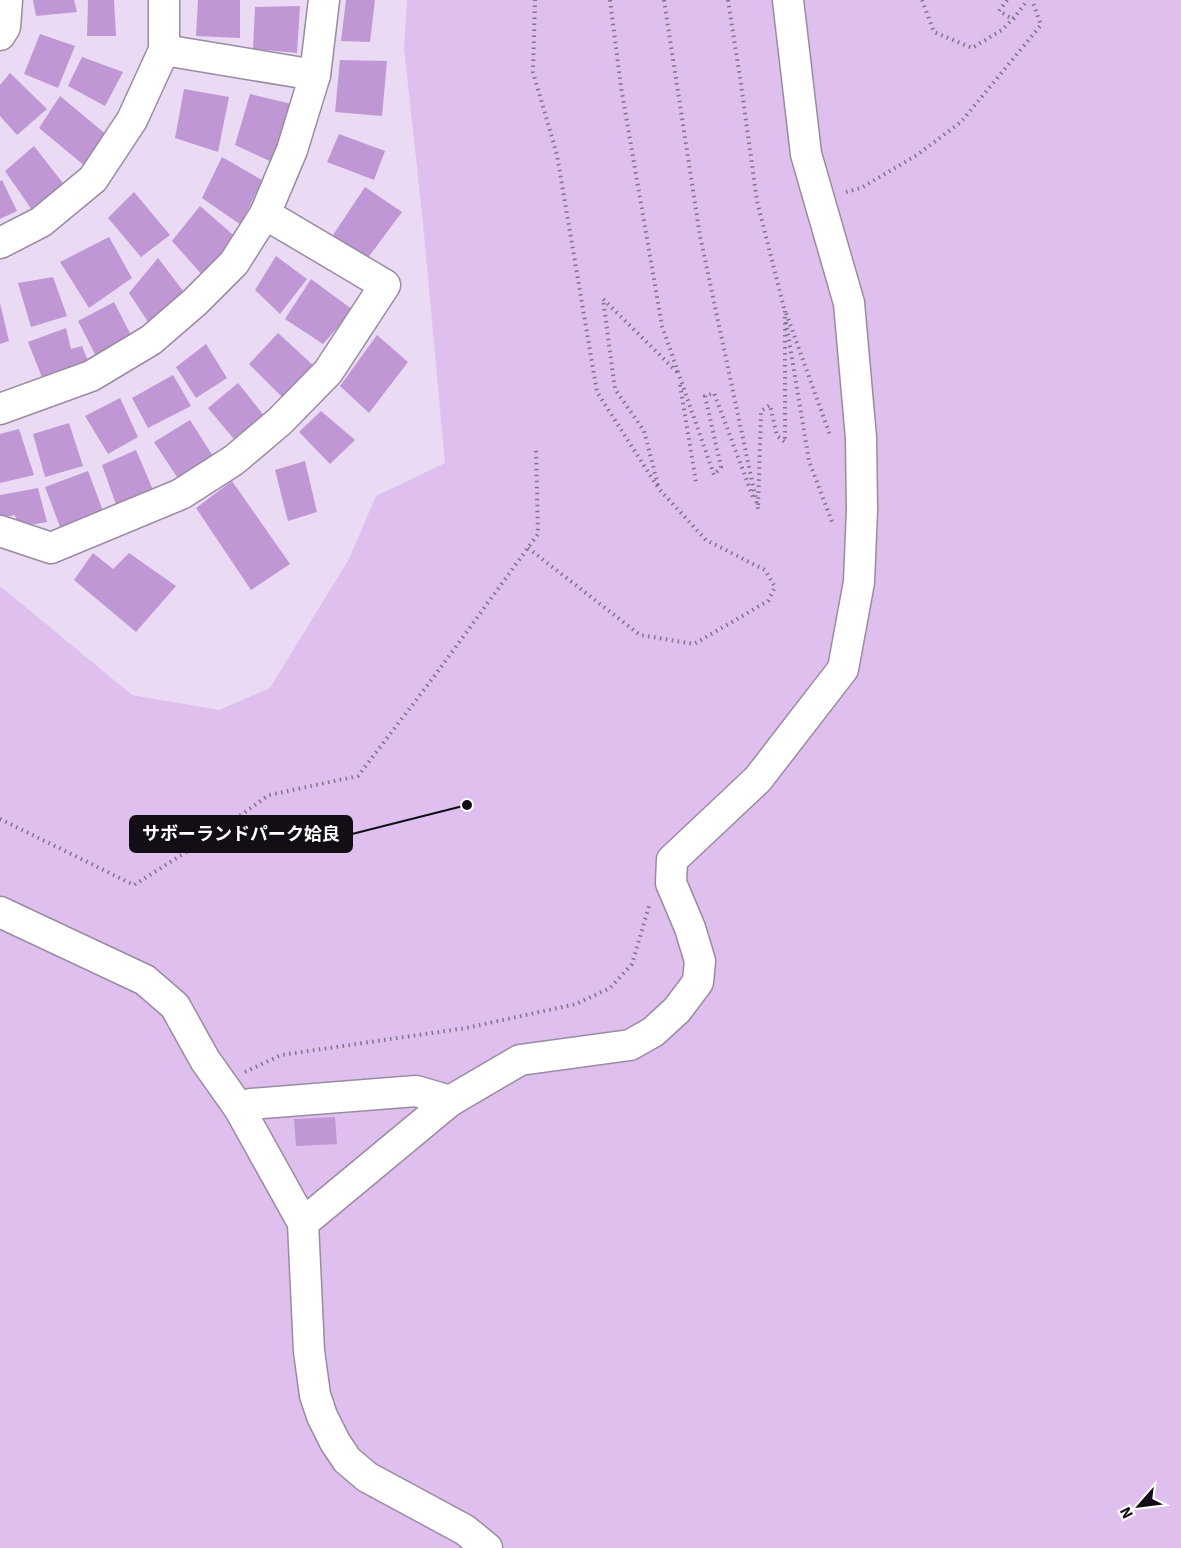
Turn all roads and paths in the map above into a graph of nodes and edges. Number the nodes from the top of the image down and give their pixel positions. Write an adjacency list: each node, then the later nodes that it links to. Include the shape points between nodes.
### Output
1 (7, 0): 13 (street, via 5,27)
2 (164, 0): 14 (street)
3 (324, 0): 15 (street)
4 (535, 0): 25 (path, via 533,72 558,155 597,392)
5 (610, 0): 20 (path, via 662,326)
6 (664, 0): 26 (path, via 700,236)
7 (728, 0): 19 (path, via 757,201)
8 (788, 0): 16 (street, via 806,154)
9 (922, 0): 12 (path, via 934,32 972,48)
10 (1007, 0): 12 (path, via 999,11)
11 (1030, 0): 12 (path); 16 (path, via 1041,25 961,122 861,188)
12 (1013, 19)
13 (0, 34)
14 (164, 50): 15 (street); 18 (street, via 132,120 93,179 41,222)
15 (315, 75): 17 (street, via 292,150)
16 (820, 199): 34 (street, via 849,303 861,438 859,582 843,669 758,779 672,860 670,883 700,961 698,982 677,1010 653,1032 630,1045 520,1060)
17 (265, 214): 21 (street, via 234,263 151,340 91,376); 28 (street, via 385,285 328,372 234,460 181,494 51,548)
18 (0, 243)
19 (784, 310): 22 (path); 26 (path, via 785,442 777,436 770,405 761,411); 27 (path, via 810,461)
20 (678, 373): 24 (path); 25 (path, via 603,299 615,389 644,431); 26 (path, via 714,475 721,467 705,396 714,393)
21 (0, 409)
22 (833, 442)
23 (536, 448): 29 (path, via 538,534)
24 (696, 482)
25 (659, 489): 29 (path, via 706,540 765,570 775,587 768,601 694,644 640,634)
26 (758, 509)
27 (833, 524)
28 (0, 531)
29 (528, 548): 30 (path, via 358,776 269,795 134,885)
30 (0, 819)
31 (651, 898): 33 (path, via 632,964 610,988 576,1004 466,1028 281,1055 244,1072 219,1060)
32 (0, 912): 33 (street, via 145,980 175,1006)
33 (205, 1060): 35 (street)
34 (450, 1101): 35 (street, via 416,1091); 36 (street)
35 (239, 1108): 36 (street)
36 (303, 1223): 37 (street, via 315,1395 335,1442 367,1478 465,1530)
37 (487, 1548)

